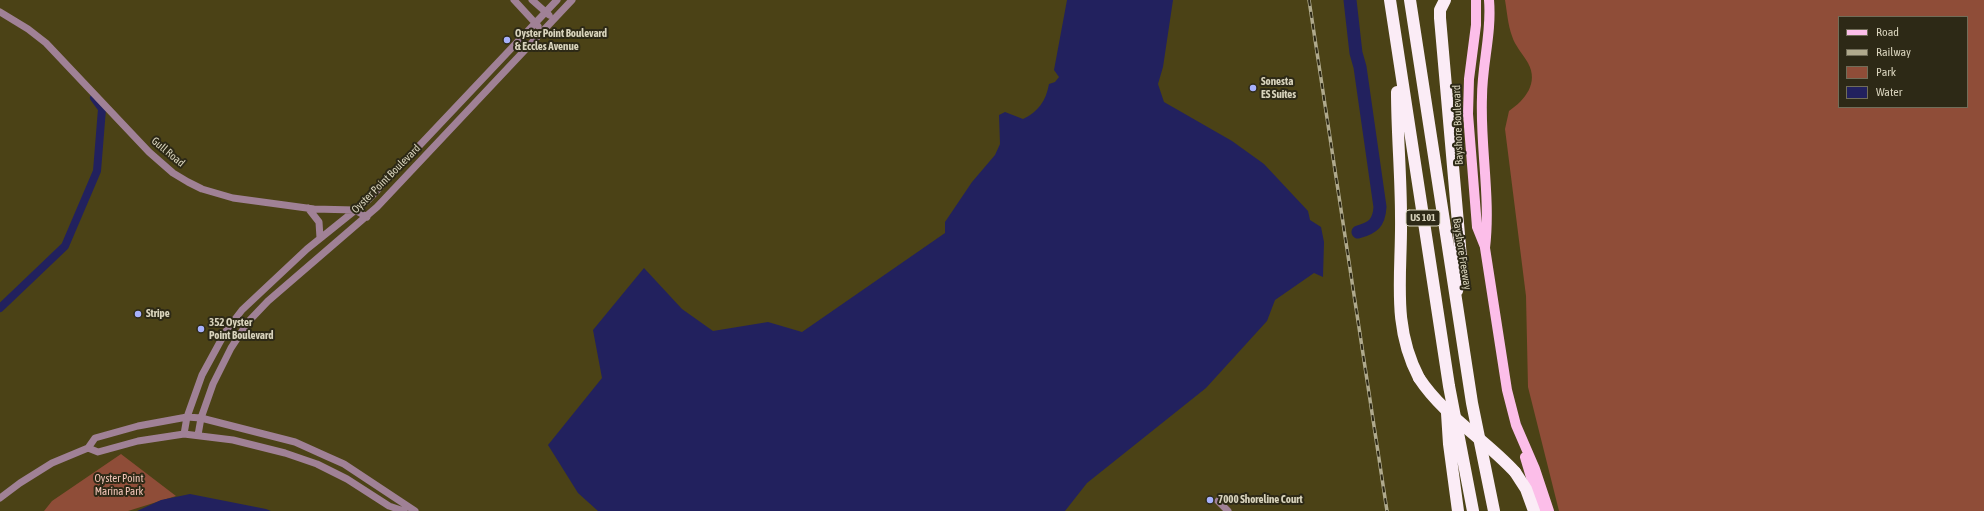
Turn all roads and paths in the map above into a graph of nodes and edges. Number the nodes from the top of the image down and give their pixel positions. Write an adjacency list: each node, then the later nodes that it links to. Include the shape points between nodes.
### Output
1 (514, 0): 13 (street)
2 (532, 0): 11 (street)
3 (557, 0): 11 (street, Oyster Point Boulevard)
4 (572, 0): 12 (street, Oyster Point Boulevard)
5 (1390, 0): 15 (highway, US 101)
6 (1410, 0): 21 (highway, Bayshore Freeway / US 101)
7 (1445, 0): 21 (highway, via 1440,10 1440,18 1462,269)
8 (1476, 0): 20 (main road, Bayshore Boulevard, via 1468,114 1477,227)
9 (1489, 0): 20 (main road, Bayshore Boulevard, via 1490,26 1482,97 1488,226)
10 (0, 12): 16 (street, Gull Road, via 46,43 149,152 173,173 202,189 233,198)
11 (546, 12): 12 (street); 13 (street, Oyster Point Boulevard)
12 (553, 19): 14 (street, Oyster Point Boulevard)
13 (535, 23): 14 (street); 17 (street, Oyster Point Boulevard, via 430,132 402,165)
14 (542, 30): 18 (street, Oyster Point Boulevard, via 490,89)
15 (1398, 50): 22 (highway, US 101); 39 (highway, bridge, via 1402,222 1400,313 1405,347 1418,378 1441,406 1515,472 1526,489)
16 (308, 208): 17 (street, Gull Road); 19 (street, via 319,222)
17 (356, 210): 18 (street); 19 (street, Oyster Point Boulevard)
18 (367, 217): 24 (street, Oyster Point Boulevard, via 268,301 248,322 221,365)
19 (320, 238): 23 (street, Oyster Point Boulevard, via 252,300 226,331 202,375)
20 (1486, 248): 27 (main road, Bayshore Boulevard, via 1502,364)
21 (1456, 296): 38 (highway, Bayshore Freeway / US 101, via 1473,409)
22 (1448, 386): 36 (highway, via 1448,431); 37 (highway, US 101)
23 (187, 417): 24 (street); 25 (street, Oyster Point Boulevard); 28 (street, via 138,426 95,438)
24 (201, 418): 26 (street, Oyster Point Boulevard); 29 (street, via 295,442)
25 (184, 434): 26 (street); 28 (street, via 138,441 98,452)
26 (198, 435): 30 (street, via 233,440)
27 (1521, 437): 40 (main road, Bayshore Boulevard); 41 (main road, Bayshore Boulevard)
28 (88, 448): 31 (street, via 52,463)
29 (326, 456): 30 (street); 34 (street, via 344,464)
30 (322, 466): 33 (street, via 384,503)
31 (0, 498)
32 (1218, 501): 35 (street)
33 (404, 511)
34 (415, 511)
35 (1228, 511)
36 (1458, 511)
37 (1473, 511)
38 (1494, 511)
39 (1534, 511)
40 (1541, 511)
41 (1549, 511)

